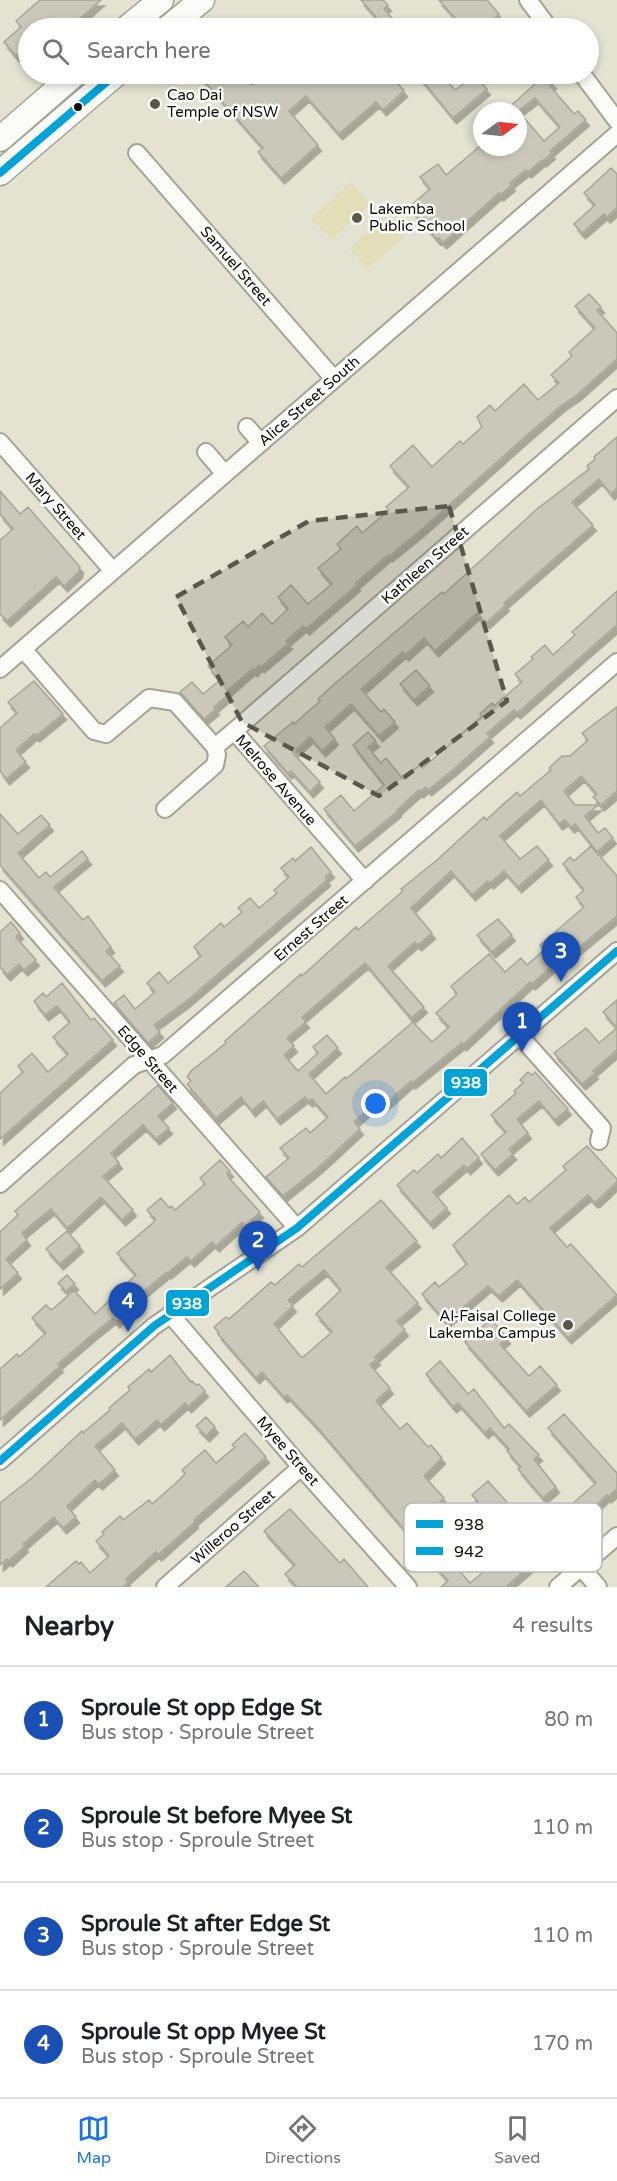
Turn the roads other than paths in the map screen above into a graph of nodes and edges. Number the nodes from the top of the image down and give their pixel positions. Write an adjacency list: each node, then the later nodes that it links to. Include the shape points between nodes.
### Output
1 (161, 0): 4 (highway)
2 (202, 0): 5 (highway)
3 (528, 0): 6 (street)
4 (139, 18)
5 (180, 18)
6 (542, 18)
7 (63, 84): 12 (highway)
8 (104, 84): 14 (highway)
9 (589, 84): 10 (street)
10 (617, 121)
11 (617, 134): 15 (street, Alice Street South)
12 (0, 139)
13 (137, 153): 15 (street, Samuel Street)
14 (0, 173)
15 (334, 379): 19 (street, Alice Street South)
16 (617, 398): 26 (street, Kathleen Street)
17 (247, 427): 19 (street)
18 (0, 442): 22 (street, Mary Street)
19 (261, 443): 21 (street, Alice Street South)
20 (206, 452): 21 (street)
21 (225, 474): 22 (street, Alice Street South)
22 (113, 571): 23 (street, Alice Street South)
23 (23, 649): 25 (street, Alice Street South); 27 (street, Melrose Avenue, via 94,731 106,734 149,698 175,702)
24 (617, 662): 29 (street, Ernest Street)
25 (0, 669)
26 (234, 731): 27 (street, Melrose Avenue); 29 (street, Melrose Avenue)
27 (215, 747): 28 (street, via 215,765)
28 (165, 809)
29 (365, 881): 33 (street, Ernest Street, via 163,1055)
30 (0, 890): 33 (street, Edge Street)
31 (617, 951): 32 (street)
32 (520, 1035): 34 (street, via 602,1128); 36 (street)
33 (149, 1060): 35 (street, Ernest Street, via 134,1065); 36 (street, Edge Street)
34 (599, 1141)
35 (0, 1184)
36 (297, 1228): 37 (street)
37 (170, 1314): 38 (street); 39 (street, Myee Street)
38 (0, 1461)
39 (301, 1467): 44 (street, Willeroo Street); 45 (street, Myee Street)
40 (617, 1536): 41 (street)
41 (602, 1549)
42 (575, 1572): 46 (street)
43 (585, 1572): 47 (street)
44 (165, 1587)
45 (408, 1587)
46 (558, 1587)
47 (598, 1587)

